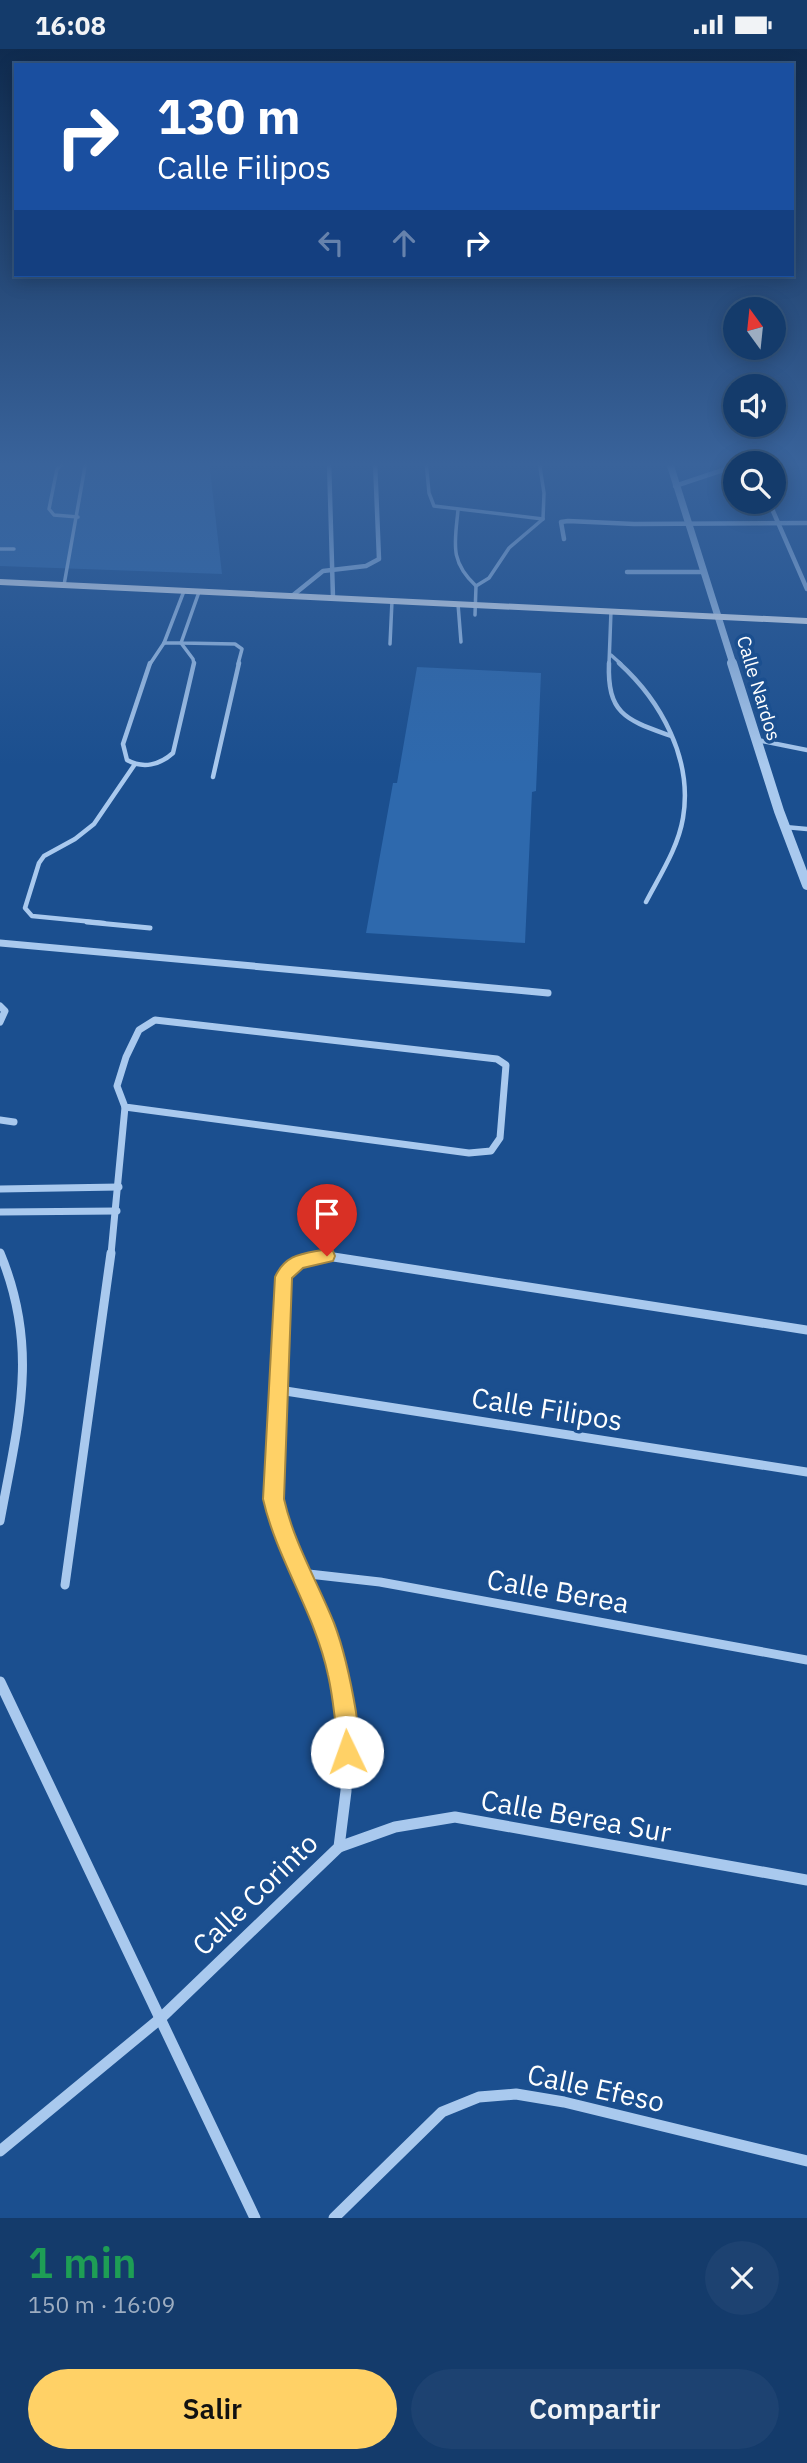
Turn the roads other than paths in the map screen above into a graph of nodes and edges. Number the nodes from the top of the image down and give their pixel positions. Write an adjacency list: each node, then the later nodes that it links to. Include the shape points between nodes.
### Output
1 (69, 562): 12 (lane)
2 (330, 562): 8 (street)
3 (373, 562): 8 (street)
4 (455, 562): 13 (lane)
5 (500, 562): 13 (lane, via 489,578)
6 (701, 562): 10 (street, Calle Nardos)
7 (796, 562): 14 (street)
8 (334, 569): 17 (street, via 311,579); 19 (street)
9 (627, 572): 10 (street)
10 (704, 572): 24 (street, Calle Nardos)
11 (0, 582): 12 (main road)
12 (64, 585): 16 (main road)
13 (476, 586): 22 (lane)
14 (807, 589)
15 (0, 593): 16 (main road)
16 (183, 596): 18 (main road); 28 (lane)
17 (292, 596): 18 (main road); 19 (main road)
18 (197, 597): 20 (main road); 29 (lane)
19 (333, 598): 20 (main road)
20 (392, 606): 21 (main road); 30 (lane)
21 (458, 609): 22 (main road); 27 (lane)
22 (475, 610): 23 (main road)
23 (612, 616): 24 (main road); 31 (lane)
24 (720, 621): 25 (main road); 26 (main road); 33 (street, Calle Nardos)
25 (807, 621)
26 (807, 631)
27 (461, 642)
28 (164, 643): 29 (lane); 35 (lane, via 151,660 123,744 123,757)
29 (181, 643): 35 (lane, via 194,667 173,753 163,762); 36 (lane, via 235,644 242,649)
30 (390, 644)
31 (611, 655): 32 (lane, via 644,690); 32 (lane, via 608,675 617,710 629,720)
32 (671, 736): 40 (lane, via 684,781 683,818)
33 (757, 740): 34 (lane); 37 (street, Calle Nardos)
34 (807, 750)
35 (135, 764): 41 (lane, via 94,824 38,863 24,908 32,916)
36 (213, 777)
37 (785, 827): 38 (lane); 39 (street, Calle Nardos)
38 (807, 829)
39 (807, 885)
40 (646, 902)
41 (150, 928)
42 (0, 943): 43 (street)
43 (548, 993)
44 (0, 1006): 45 (street, via 5,1011)
45 (0, 1023)
46 (125, 1107): 46 (street, via 469,1153 491,1151 500,1138 506,1065 497,1059 155,1020 136,1030 117,1086); 49 (street)
47 (0, 1120): 48 (street)
48 (14, 1122)
49 (119, 1187): 50 (street); 51 (street)
50 (0, 1189)
51 (117, 1211): 52 (street); 59 (street)
52 (0, 1212)
53 (0, 1252): 57 (street, via 19,1300 24,1377)
54 (807, 1330): 55 (street, Calle Corinto, via 327,1256 299,1262 283,1277)
55 (279, 1390): 56 (street, Calle Filipos); 58 (street, Calle Corinto, via 274,1499 280,1529)
56 (807, 1472)
57 (0, 1521)
58 (300, 1573): 60 (street, Calle Berea, via 380,1582); 62 (street, Calle Corinto, via 339,1675 347,1732)
59 (65, 1585)
60 (807, 1660)
61 (0, 1682): 64 (street)
62 (340, 1847): 63 (street, Calle Berea Sur, via 395,1827 455,1817); 64 (street, Calle Corinto)
63 (807, 1880)
64 (161, 2018): 65 (street, Calle Corinto); 67 (street)
65 (0, 2151)
66 (807, 2161): 68 (street, Calle Efeso, via 564,2102 516,2094 480,2097 442,2112)
67 (255, 2218)
68 (334, 2218)

